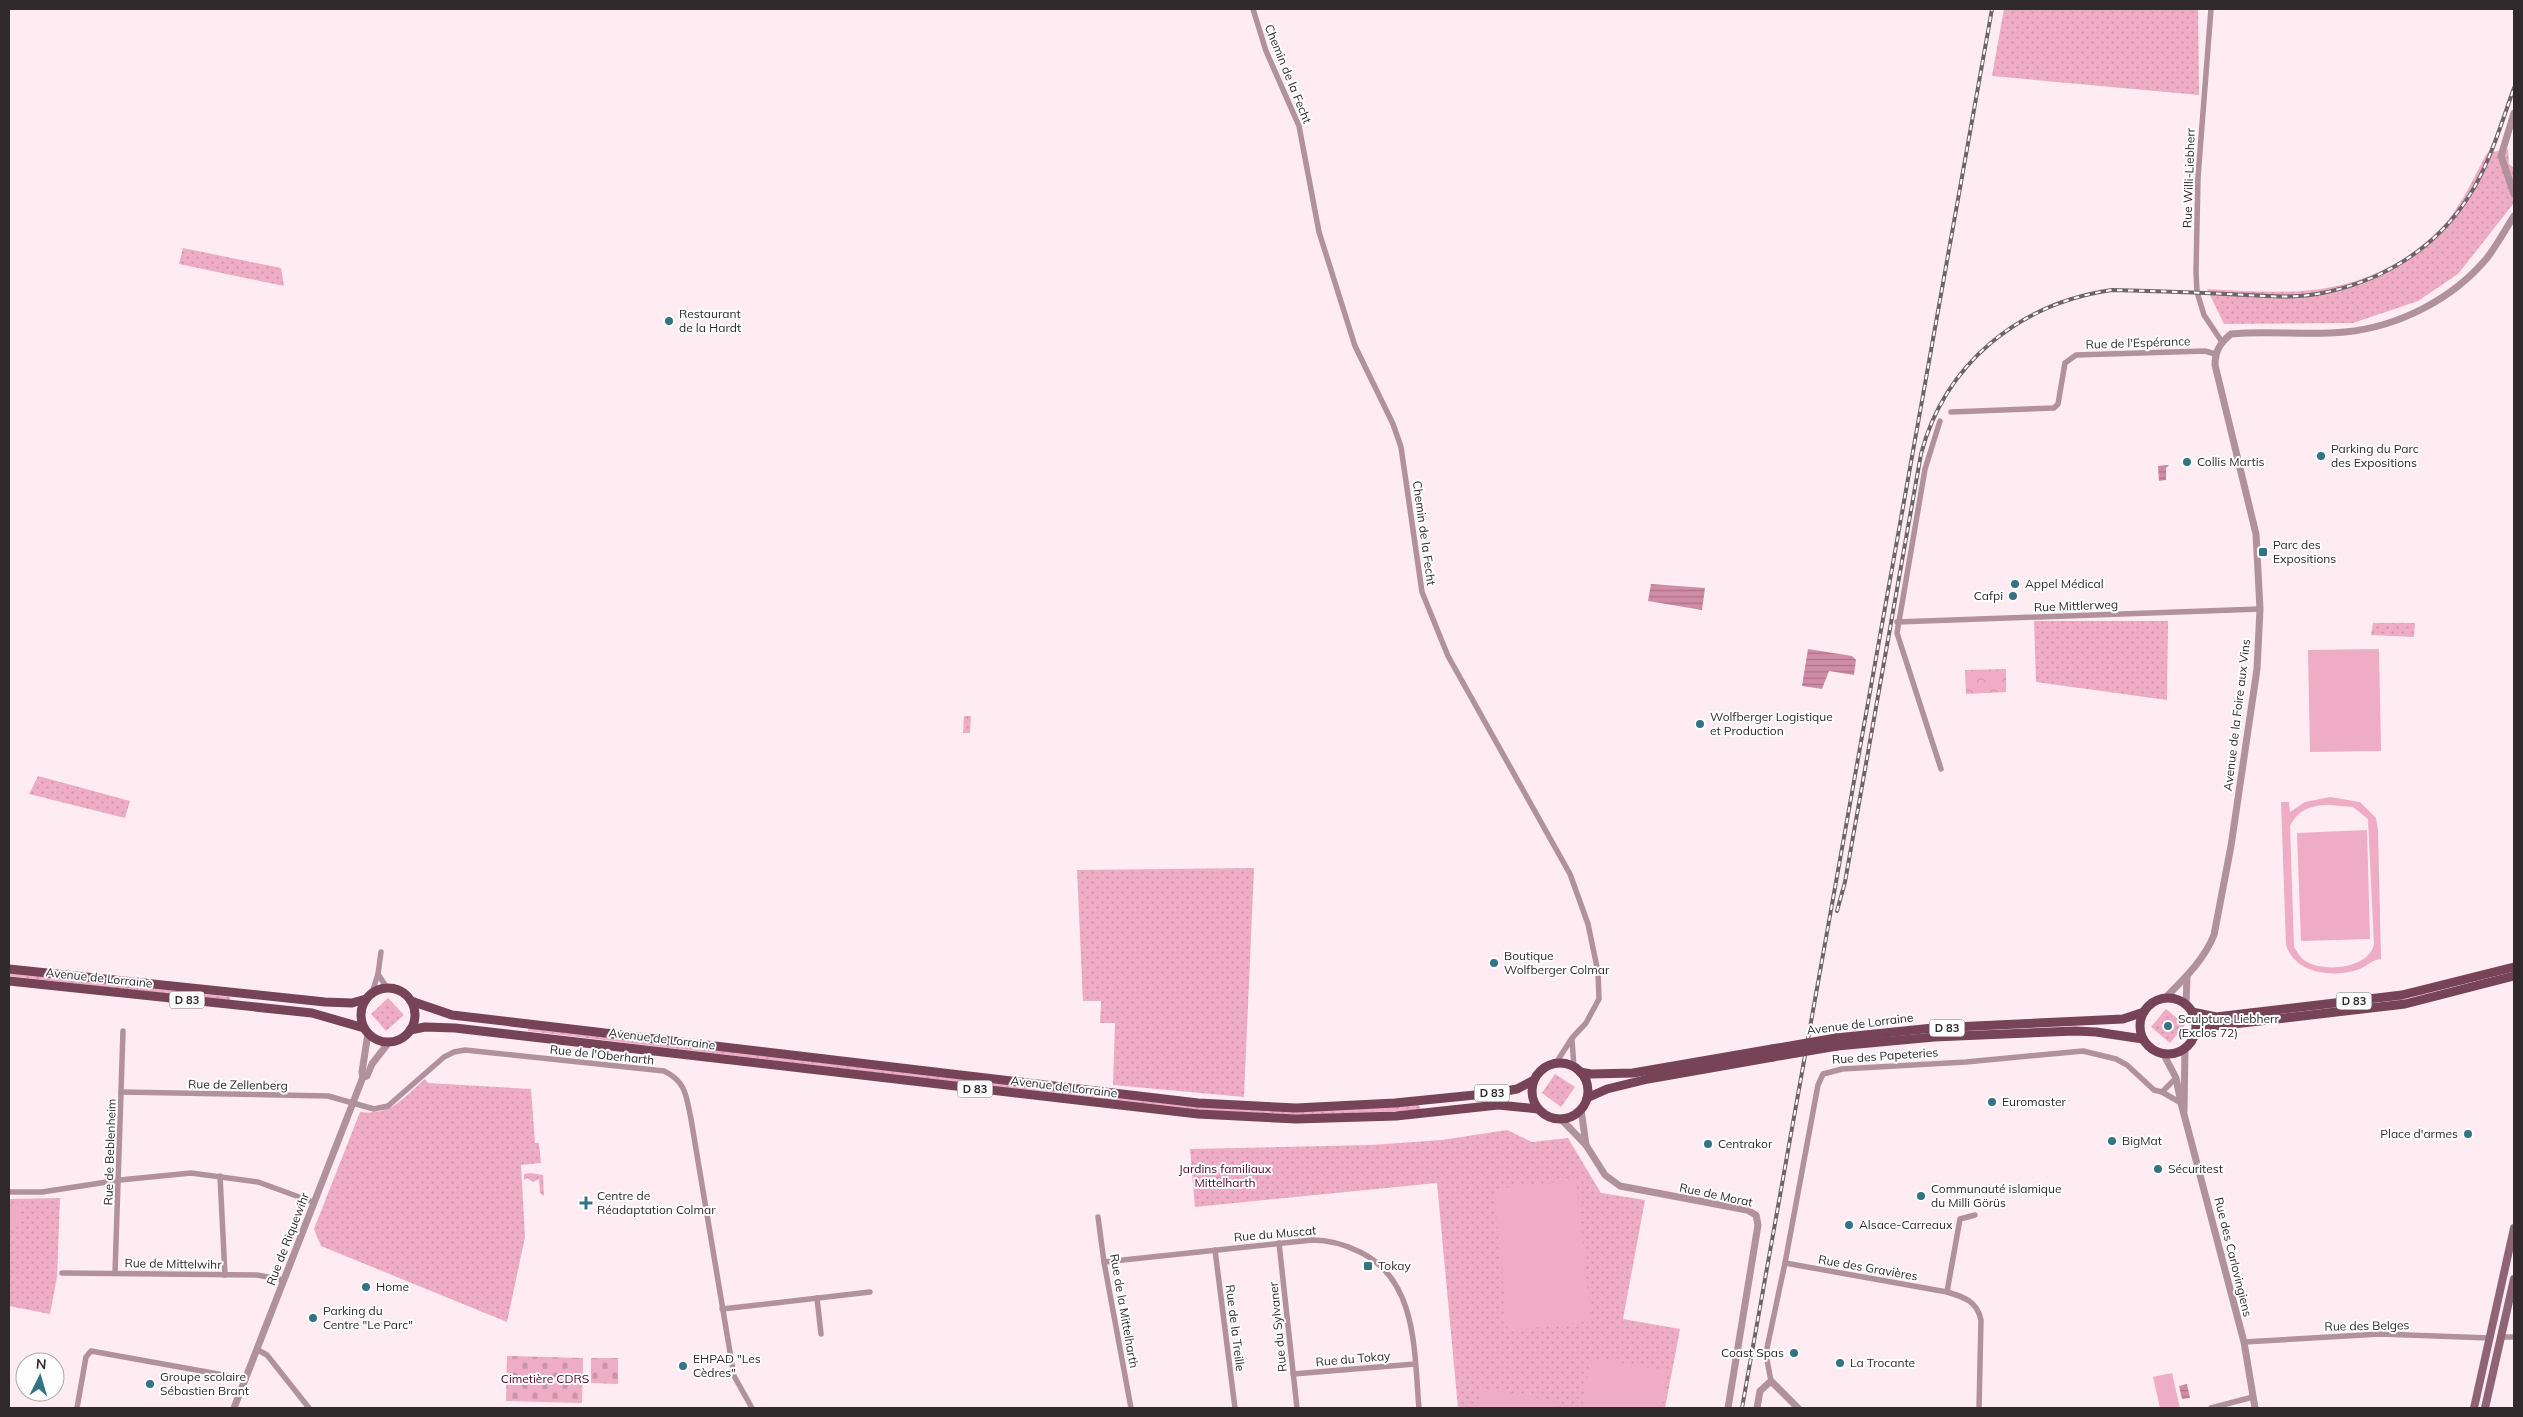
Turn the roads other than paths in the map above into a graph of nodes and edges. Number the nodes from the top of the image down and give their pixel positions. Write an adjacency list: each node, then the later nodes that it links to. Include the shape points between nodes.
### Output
1 (1253, 9): 31 (street, Chemin de la Fecht, via 1266,51 1299,126 1319,232 1355,346 1401,447 1422,592 1448,656 1570,874 1588,924 1598,972 1599,999 1586,1023)
2 (2211, 9): 6 (street, Rue Willi-Liebherr, via 2198,177 2196,272 2197,292 2204,315)
3 (2514, 113): 4 (street, via 2501,156)
4 (2514, 194)
5 (2514, 216): 6 (street, via 2487,258 2453,290 2404,317 2345,332 2231,334)
6 (2222, 342): 7 (street)
7 (2215, 354): 8 (street, Rue de l'Espérance, via 2204,351 2076,355 2065,363 2058,404 2054,408); 10 (street, Avenue de la Foire aux Vins, via 2256,534)
8 (1951, 412)
9 (1940, 421): 11 (street, via 1924,469)
10 (2260, 609): 11 (street, Rue Mittlerweg); 18 (street, Avenue de la Foire aux Vins, via 2257,669 2218,920 2210,946)
11 (1897, 622): 12 (street, via 1899,644)
12 (1941, 769)
13 (381, 952): 16 (street)
14 (2514, 968): 26 (main road, D 83, via 2402,995 2216,1017)
15 (9, 969): 21 (main road, Avenue de Lorraine / D 83, via 325,1002 352,1003)
16 (378, 974): 20 (street); 21 (street)
17 (2514, 976): 30 (main road, D 83, via 2405,1004 2216,1026)
18 (2187, 977): 22 (street, Avenue de la Foire aux Vins); 24 (street)
19 (9, 981): 27 (main road, Avenue de Lorraine / D 83, via 312,1013)
20 (387, 988): 21 (main road, Avenue de Lorraine); 23 (main road, Avenue de Lorraine, via 401,991)
21 (369, 996): 27 (main road, via 361,1010)
22 (2165, 998): 24 (main road); 25 (main road, via 2149,1005)
23 (411, 1001): 28 (main road, via 415,1016); 42 (main road, Avenue de Lorraine / D 83, via 452,1015 1198,1103 1296,1108 1395,1103 1496,1093 1517,1089)
24 (2186, 1004): 26 (main road)
25 (2144, 1012): 32 (main road, via 2140,1030); 34 (main road, Avenue de Lorraine / D 83, via 2123,1020 1933,1028)
26 (2192, 1012): 30 (main road)
27 (366, 1030): 33 (main road, Avenue de Lorraine, via 374,1038); 40 (street, Rue de Riquewihr)
28 (410, 1030): 33 (main road, Avenue de Lorraine); 48 (main road, Avenue de Lorraine / D 83, via 455,1028 1082,1102 1237,1117 1296,1120 1396,1116 1498,1105)
29 (123, 1031): 43 (street, Rue de Beblenheim)
30 (2194, 1035): 35 (main road)
31 (1572, 1038): 38 (street, Chemin de la Fecht); 39 (street)
32 (2143, 1039): 34 (main road, Avenue de Lorraine / D 83, via 2075,1032); 37 (main road)
33 (389, 1042): 40 (street, Rue de Riquewihr, via 367,1076)
34 (1836, 1042): 36 (main road, Avenue de Lorraine / D 83, bridge)
35 (2185, 1048): 37 (main road); 50 (street, Rue des Carlovingiens)
36 (1772, 1053): 39 (main road, Avenue de Lorraine / D 83, via 1633,1072 1597,1074); 45 (main road, Avenue de Lorraine / D 83, via 1648,1079 1607,1089)
37 (2163, 1053): 41 (street, Rue des Carlovingiens)
38 (1556, 1063): 39 (main road); 42 (main road, via 1539,1072)
39 (1577, 1069): 45 (main road, via 1588,1089)
40 (363, 1077): 46 (street, Rue de Riquewihr)
41 (2176, 1078): 44 (street); 47 (street, Rue des Carlovingiens)
42 (1534, 1080): 48 (main road, via 1532,1095)
43 (121, 1092): 46 (street, Rue de Zellenberg, via 328,1096); 54 (street, Rue de Beblenheim)
44 (2162, 1092): 47 (street, Rue des Papeteries); 63 (street, Rue des Papeteries, via 2154,1090 2116,1059 2083,1051 1830,1070 1823,1074 1818,1085)
45 (1587, 1098): 49 (main road)
46 (353, 1104): 56 (street, Rue de Riquewihr); 72 (street, Rue de l'Oberharth, via 374,1109 388,1106 444,1057 465,1050 664,1072 673,1076 683,1085 691,1119)
47 (2181, 1104): 50 (street, Rue des Carlovingiens)
48 (1538, 1108): 51 (main road, via 1553,1118)
49 (1581, 1109): 51 (main road); 52 (street, Rue de Morat)
50 (2184, 1112): 77 (street, Rue des Carlovingiens)
51 (1561, 1119): 52 (street, Rue de Morat)
52 (1586, 1145): 92 (street, Rue de Morat, via 1605,1176 1620,1186 1747,1210 1756,1215 1758,1225)
53 (220, 1176): 54 (street, via 191,1173); 56 (street, via 258,1182); 66 (street)
54 (120, 1180): 55 (street, via 42,1192); 65 (street, Rue de Beblenheim)
55 (9, 1192)
56 (313, 1202): 68 (street, Rue de Riquewihr)
57 (1975, 1215): 70 (street, via 1960,1219)
58 (1098, 1217): 62 (street, Rue de la Mittelharth)
59 (2514, 1228): 76 (main road)
60 (1279, 1243): 61 (street, Rue du Muscat); 79 (street, Rue du Muscat, via 1336,1242 1367,1255 1382,1267 1402,1294 1408,1311); 80 (street, Rue du Sylvaner)
61 (1215, 1250): 62 (street, Rue du Muscat); 89 (street, Rue de la Treille)
62 (1104, 1262): 88 (street, Rue de la Mittelharth)
63 (1786, 1263): 70 (street, Rue des Gravières); 82 (street, Rue des Papeteries, via 1767,1348)
64 (62, 1273): 65 (street, Rue de Mittelwihr)
65 (115, 1273): 66 (street, Rue de Mittelwihr)
66 (225, 1275): 68 (street, Rue de Mittelwihr, via 257,1275)
67 (2514, 1279): 74 (main road)
68 (284, 1280): 78 (street, Rue de Riquewihr)
69 (870, 1292): 71 (street)
70 (1947, 1292): 95 (street, Rue des Gravières, via 1972,1302 1982,1320)
71 (817, 1298): 72 (street); 73 (street)
72 (722, 1309): 87 (street, Rue de l'Oberharth, via 734,1376)
73 (821, 1334)
74 (2500, 1337): 75 (street); 76 (main road); 99 (main road)
75 (2514, 1337)
76 (2490, 1338): 77 (street, Rue des Belges, via 2380,1334); 98 (main road)
77 (2244, 1342): 83 (street, Rue des Carlovingiens)
78 (258, 1350): 81 (street, Rue de Riquewihr); 86 (street, via 267,1355)
79 (1415, 1364): 80 (street, Rue du Tokay); 91 (street, Rue du Muscat)
80 (1293, 1374): 90 (street, Rue du Sylvaner)
81 (246, 1379): 84 (street, via 91,1351 86,1357); 85 (street, Rue de Riquewihr)
82 (1771, 1381): 93 (street, via 1760,1391); 94 (street)
83 (2253, 1397): 96 (street); 97 (street, Rue des Carlovingiens)
84 (77, 1408)
85 (234, 1408)
86 (309, 1408)
87 (752, 1408)
88 (1131, 1408)
89 (1236, 1408)
90 (1297, 1408)
91 (1419, 1408)
92 (1728, 1408)
93 (1757, 1408)
94 (1798, 1408)
95 (1979, 1408)
96 (2211, 1408)
97 (2255, 1408)
98 (2474, 1408)
99 (2485, 1408)

